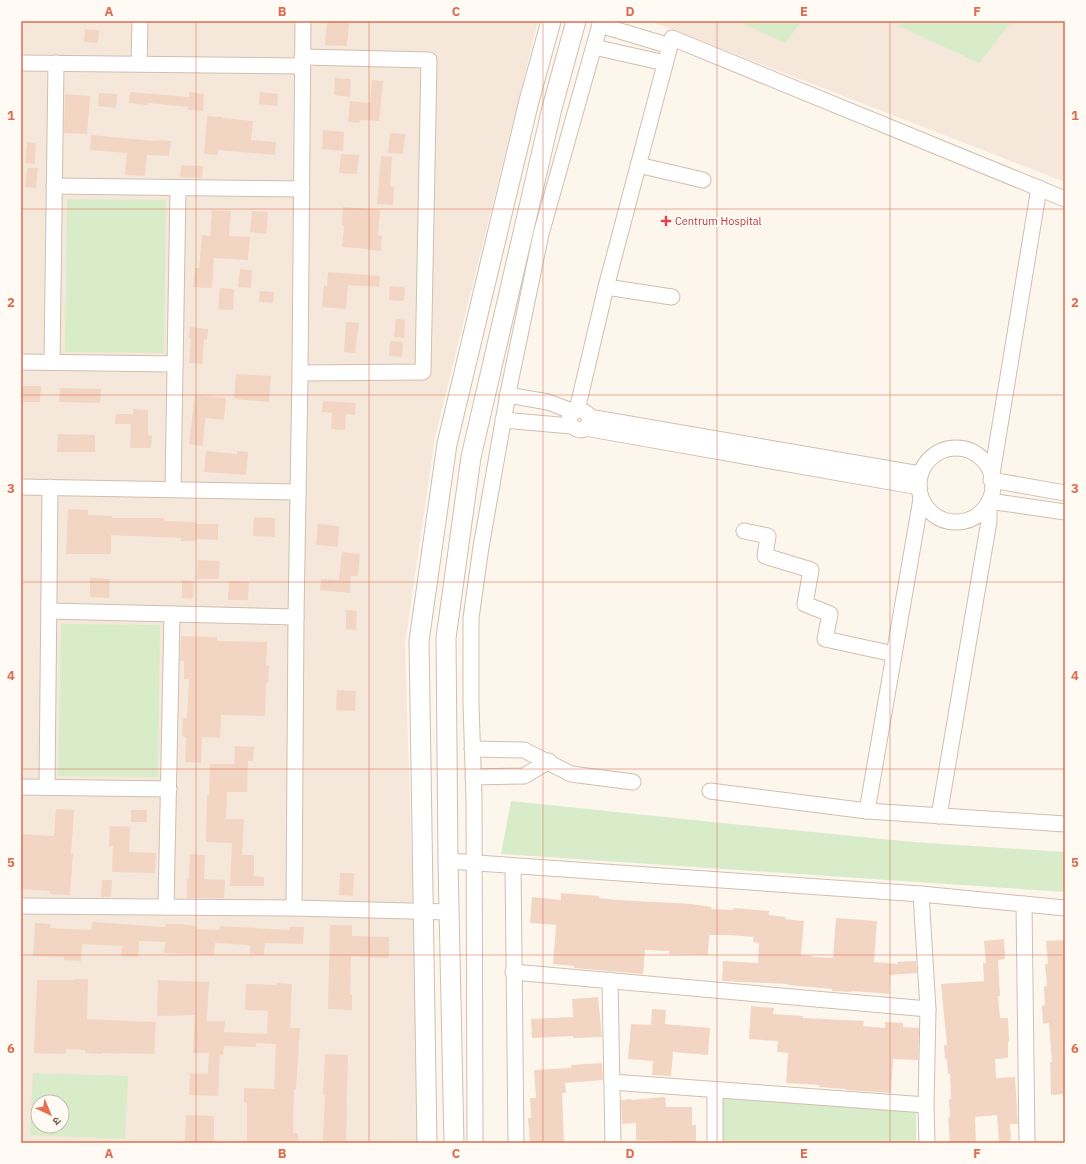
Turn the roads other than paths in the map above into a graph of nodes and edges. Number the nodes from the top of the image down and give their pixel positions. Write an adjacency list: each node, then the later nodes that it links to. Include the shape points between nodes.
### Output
1 (140, 21): 12 (street)
2 (303, 21): 8 (street)
3 (551, 21): 63 (street, via 529,101 447,444 419,641)
4 (576, 21): 54 (street, via 552,108 471,457 446,638)
5 (600, 23): 6 (street); 7 (street)
6 (670, 46): 11 (street); 17 (street, via 672,38)
7 (594, 47): 11 (street); 26 (street, via 541,234)
8 (302, 62): 12 (street); 18 (street); 25 (street, via 430,60 423,372)
9 (21, 63): 10 (street)
10 (56, 63): 12 (street); 15 (street)
11 (665, 63): 13 (street)
12 (139, 64)
13 (638, 165): 14 (street); 20 (street)
14 (702, 180)
15 (54, 186): 16 (street); 23 (street)
16 (178, 188): 18 (street); 24 (street)
17 (1039, 188): 19 (street); 29 (street)
18 (302, 189): 25 (street)
19 (1065, 199)
20 (606, 287): 21 (street); 27 (street)
21 (672, 297)
22 (21, 362): 23 (street)
23 (52, 362): 24 (street)
24 (175, 364): 33 (street)
25 (300, 373): 34 (street)
26 (507, 395): 27 (street, via 548,402); 28 (street)
27 (579, 419): 28 (street); 32 (street)
28 (503, 420): 43 (street, via 480,547 471,618)
29 (991, 480): 32 (street, via 988,467 981,458 971,451 960,448 947,449 935,454 926,463); 35 (street); 36 (street)
30 (21, 487): 31 (street)
31 (50, 487): 33 (street); 39 (street)
32 (920, 487): 36 (street, via 928,510 938,518 950,522 973,518); 42 (street)
33 (173, 490): 34 (street)
34 (298, 492): 41 (street)
35 (1065, 493)
36 (989, 501): 37 (street); 52 (street, via 989,521)
37 (1065, 512)
38 (744, 531): 42 (street, via 768,536 764,556 811,570 805,604 830,614 825,639)
39 (49, 611): 40 (street); 48 (street)
40 (172, 614): 41 (street); 49 (street)
41 (296, 617): 61 (street)
42 (894, 654): 51 (street)
43 (472, 749): 44 (street, via 524,750); 45 (street)
44 (549, 761): 45 (street, via 524,776); 46 (street, via 571,774)
45 (473, 777): 55 (street)
46 (633, 782)
47 (21, 787): 48 (street)
48 (47, 787): 49 (street)
49 (169, 789): 60 (street)
50 (710, 791): 51 (street)
51 (867, 811): 52 (street)
52 (939, 816): 53 (street)
53 (1065, 824)
54 (448, 861): 55 (street); 64 (street)
55 (474, 863): 56 (street); 73 (street)
56 (513, 866): 57 (street); 65 (street)
57 (921, 894): 58 (street); 67 (street)
58 (1024, 904): 62 (street); 78 (street)
59 (21, 906): 60 (street)
60 (166, 907): 61 (street)
61 (294, 908): 63 (street)
62 (1065, 908)
63 (423, 911): 64 (street); 71 (street)
64 (449, 912): 72 (street)
65 (513, 972): 66 (street); 74 (street)
66 (610, 980): 67 (street); 68 (street)
67 (928, 1009): 70 (street)
68 (612, 1082): 69 (street); 75 (street)
69 (715, 1090): 70 (street); 76 (street)
70 (926, 1105): 77 (street)
71 (427, 1143)
72 (454, 1143)
73 (475, 1143)
74 (516, 1143)
75 (613, 1143)
76 (715, 1143)
77 (927, 1143)
78 (1027, 1143)

